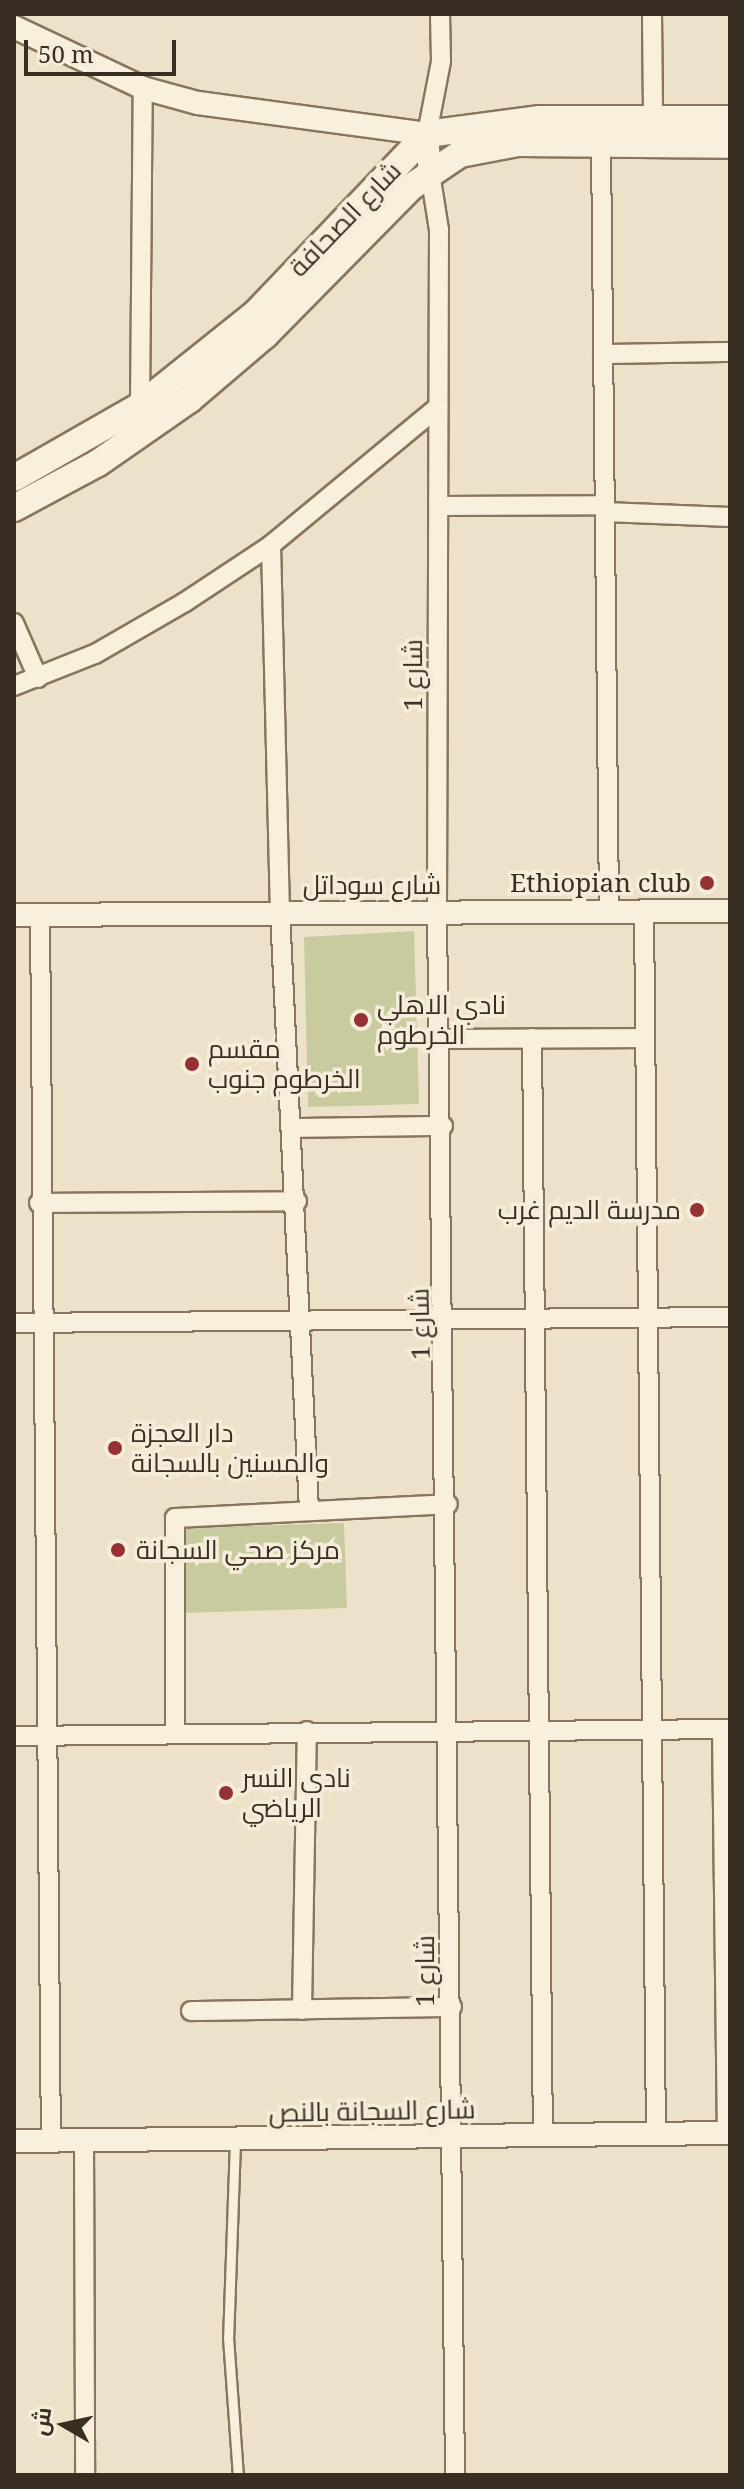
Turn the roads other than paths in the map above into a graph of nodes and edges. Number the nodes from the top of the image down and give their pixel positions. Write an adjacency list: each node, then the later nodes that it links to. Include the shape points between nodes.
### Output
1 (440, 14): 7 (street, via 438,85)
2 (652, 14): 5 (street)
3 (14, 27): 4 (street)
4 (143, 88): 7 (street, via 225,108); 13 (street)
5 (653, 118): 6 (main road); 7 (main road, via 540,119)
6 (730, 119)
7 (427, 134): 10 (street); 13 (main road, شارع الصحافة, via 256,313)
8 (601, 145): 9 (main road, شارع الصحافة); 10 (main road, شارع الصحافة, via 482,149); 12 (street)
9 (730, 145)
10 (430, 173): 14 (street, شارع 1, via 439,230); 17 (main road, شارع الصحافة, via 190,399 98,463)
11 (730, 352): 12 (street)
12 (603, 354): 18 (street)
13 (140, 406): 15 (main road, شارع الصحافة)
14 (438, 407): 16 (street, شارع 1); 20 (street)
15 (14, 478)
16 (441, 506): 18 (street); 28 (street, شارع 1)
17 (14, 508)
18 (605, 508): 19 (street); 24 (street)
19 (730, 517)
20 (271, 545): 22 (street, via 144,629); 27 (street)
21 (14, 623): 22 (street)
22 (38, 678): 23 (street)
23 (14, 686)
24 (609, 911): 25 (street, شارع سوداتل); 28 (street, شارع سوداتل)
25 (644, 911): 26 (street, شارع سوداتل); 32 (street)
26 (730, 911)
27 (280, 913): 28 (street, شارع سوداتل); 30 (street, شارع سوداتل); 35 (street)
28 (437, 913): 33 (street, شارع 1)
29 (14, 915): 30 (street, شارع سوداتل)
30 (40, 915): 37 (street)
31 (532, 1038): 32 (street); 33 (street); 41 (street)
32 (645, 1038): 39 (street)
33 (443, 1039): 34 (street, شارع 1)
34 (443, 1126): 35 (street); 44 (street, شارع 1)
35 (292, 1128): 36 (street)
36 (297, 1201): 37 (street); 40 (street)
37 (39, 1203): 43 (street)
38 (730, 1317): 39 (street)
39 (652, 1320): 41 (street); 50 (street)
40 (303, 1322): 43 (street); 44 (street); 46 (street)
41 (537, 1322): 44 (street); 47 (street)
42 (14, 1323): 43 (street)
43 (41, 1323): 54 (street)
44 (446, 1324): 45 (street, شارع 1)
45 (448, 1504): 46 (street); 48 (street, شارع 1)
46 (309, 1510): 52 (street, via 175,1518)
47 (542, 1728): 48 (street); 50 (street); 60 (street)
48 (452, 1729): 51 (street); 55 (street, شارع 1)
49 (726, 1729): 50 (street); 59 (street)
50 (654, 1730): 58 (street)
51 (307, 1731): 52 (street); 56 (street)
52 (175, 1733): 54 (street)
53 (14, 1736): 54 (street)
54 (49, 1736): 63 (street)
55 (452, 2007): 56 (street); 61 (street, شارع 1)
56 (302, 2010): 57 (street)
57 (191, 2011)
58 (656, 2133): 59 (street, شارع السجانة بالنص); 60 (street, شارع السجانة بالنص)
59 (728, 2133)
60 (543, 2137): 61 (street, شارع السجانة بالنص)
61 (449, 2138): 65 (street, شارع السجانة بالنص); 68 (street, شارع 1)
62 (14, 2141): 63 (street, شارع السجانة بالنص)
63 (51, 2141): 64 (street, شارع السجانة بالنص)
64 (84, 2141): 65 (street, شارع السجانة بالنص); 66 (street)
65 (235, 2141): 67 (lane, via 228,2337)
66 (85, 2475)
67 (238, 2475)
68 (455, 2475)

